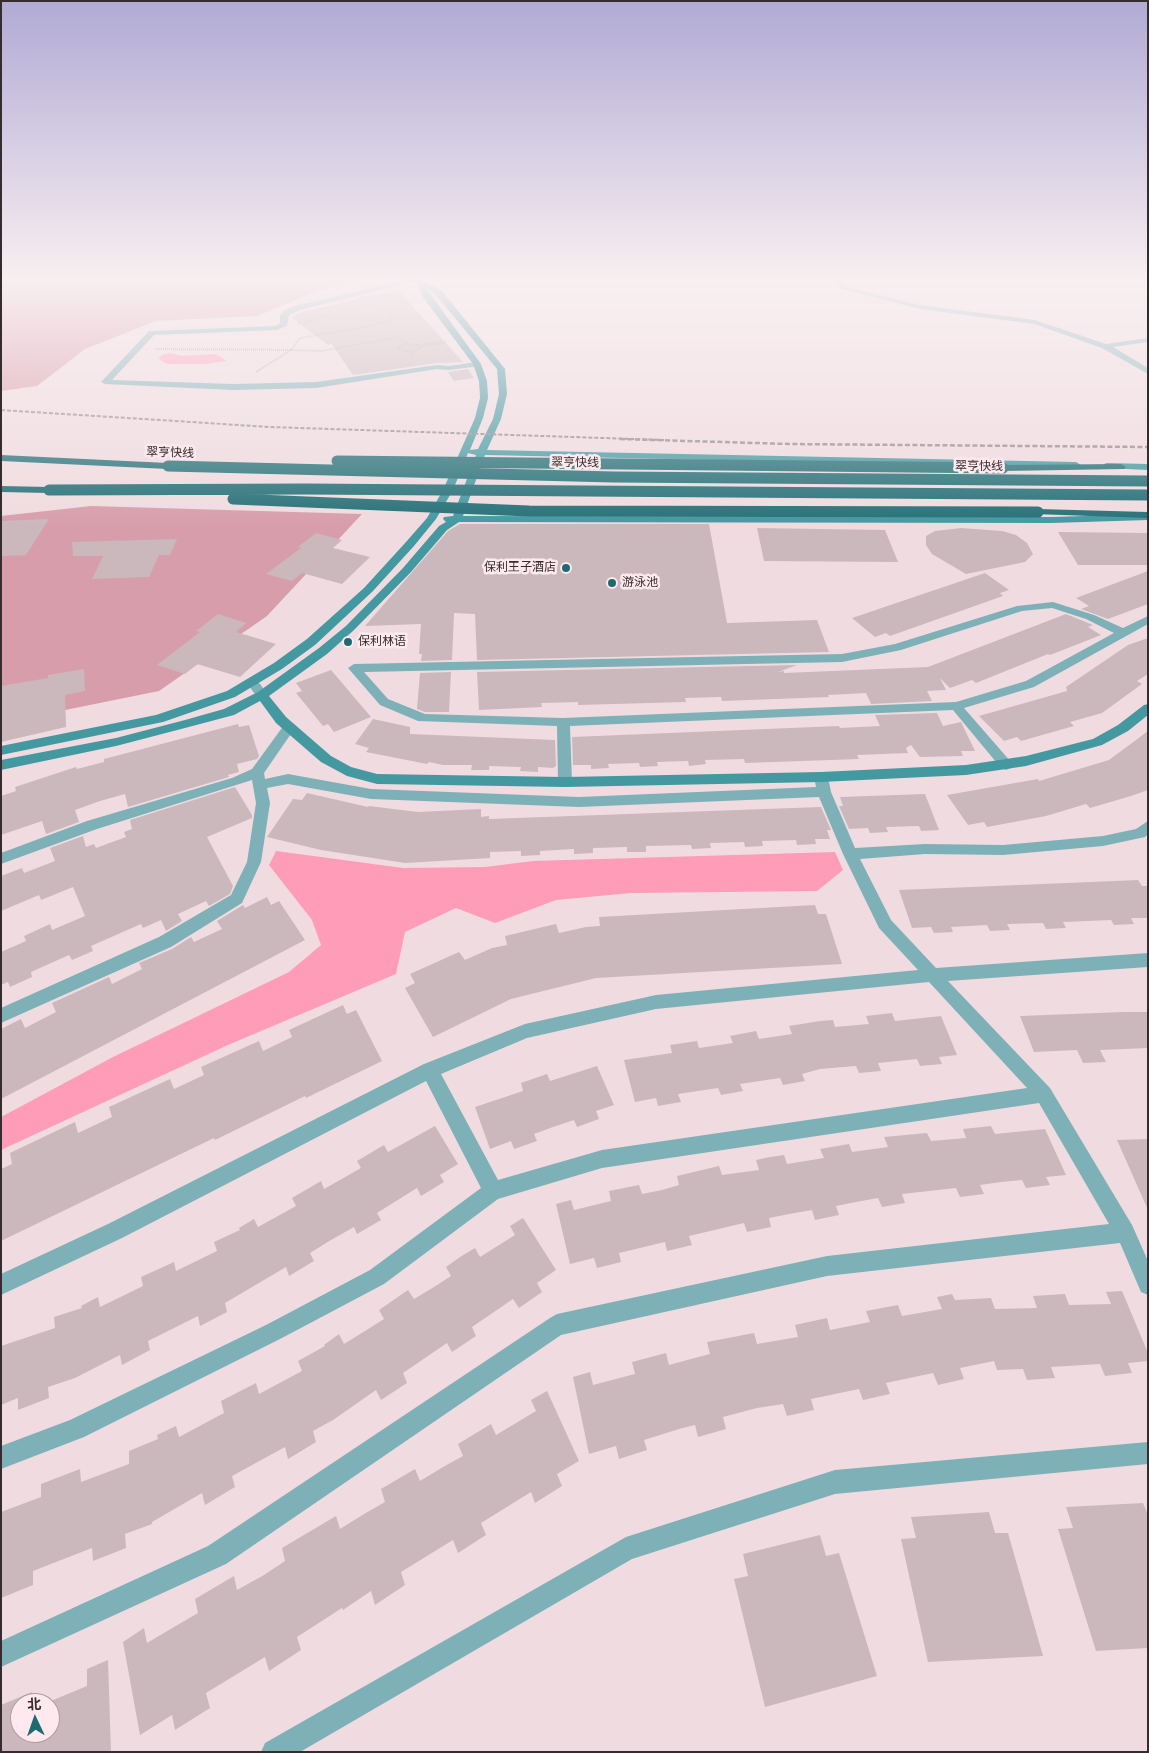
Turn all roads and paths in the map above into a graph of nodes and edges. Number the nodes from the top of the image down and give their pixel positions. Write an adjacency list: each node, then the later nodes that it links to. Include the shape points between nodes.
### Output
1 (114, 362): 8 (street)
2 (124, 362): 6 (street, via 105,382 233,387 316,385)
3 (272, 362): 9 (path)
4 (495, 362): 11 (street, via 501,369 503,394 497,419)
5 (1131, 362): 7 (street)
6 (477, 364): 10 (street, via 484,398)
7 (1148, 372)
8 (102, 374)
9 (253, 374)
10 (464, 452): 11 (street); 21 (street)
11 (480, 453): 14 (street); 22 (street)
12 (1, 458): 13 (highway, 翠亨快线)
13 (168, 466): 14 (highway, bridge, via 305,461 1003,468); 16 (highway, 翠亨快线, bridge, via 614,477)
14 (1121, 466): 15 (street)
15 (1148, 467)
16 (1148, 481)
17 (1, 489): 18 (highway, 翠亨快线)
18 (49, 490): 19 (highway, 翠亨快线, bridge); 20 (highway, bridge, via 529,511 1038,512)
19 (1148, 495)
20 (1148, 516): 22 (street, via 1051,520)
21 (431, 519): 22 (street); 25 (street, via 343,614 311,642)
22 (458, 519): 26 (street, via 443,528 408,570 350,628)
23 (1148, 619): 24 (street)
24 (1122, 632): 27 (street, via 1030,684); 29 (street, via 1053,605 1022,608 897,647 842,658 354,668 384,702 423,718)
25 (252, 683): 26 (street); 31 (street, via 231,694 158,719)
26 (262, 695): 30 (street); 32 (street, via 229,712 185,724 116,742)
27 (956, 706): 29 (street); 33 (street)
28 (1148, 708): 33 (street, via 1123,728 1097,742)
29 (563, 722): 35 (street)
30 (289, 728): 34 (street); 35 (street, via 333,763 347,771 377,779)
31 (1, 751)
32 (1, 765)
33 (1006, 765): 36 (street)
34 (258, 778): 36 (street, via 288,778 371,794 579,802); 39 (street, via 237,781 92,825); 42 (street, via 263,804 254,862 237,898 165,942)
35 (564, 782): 36 (street)
36 (822, 784): 38 (street)
37 (1145, 832): 38 (street, via 1103,841 1003,850 925,849)
38 (850, 854): 41 (street, via 885,924)
39 (1, 859)
40 (1148, 960): 41 (street)
41 (933, 975): 43 (street, via 656,1002 525,1031); 44 (street)
42 (1, 1016)
43 (430, 1070): 45 (street); 47 (street, via 115,1231)
44 (1044, 1094): 45 (street, via 602,1159); 46 (street)
45 (493, 1190): 50 (street, via 377,1277 273,1332 76,1428)
46 (1125, 1232): 48 (street); 51 (street, via 827,1266 557,1325 218,1555)
47 (1, 1285)
48 (1148, 1285)
49 (1148, 1453): 52 (street, via 835,1482 626,1549)
50 (1, 1458)
51 (1, 1654)
52 (274, 1752)

